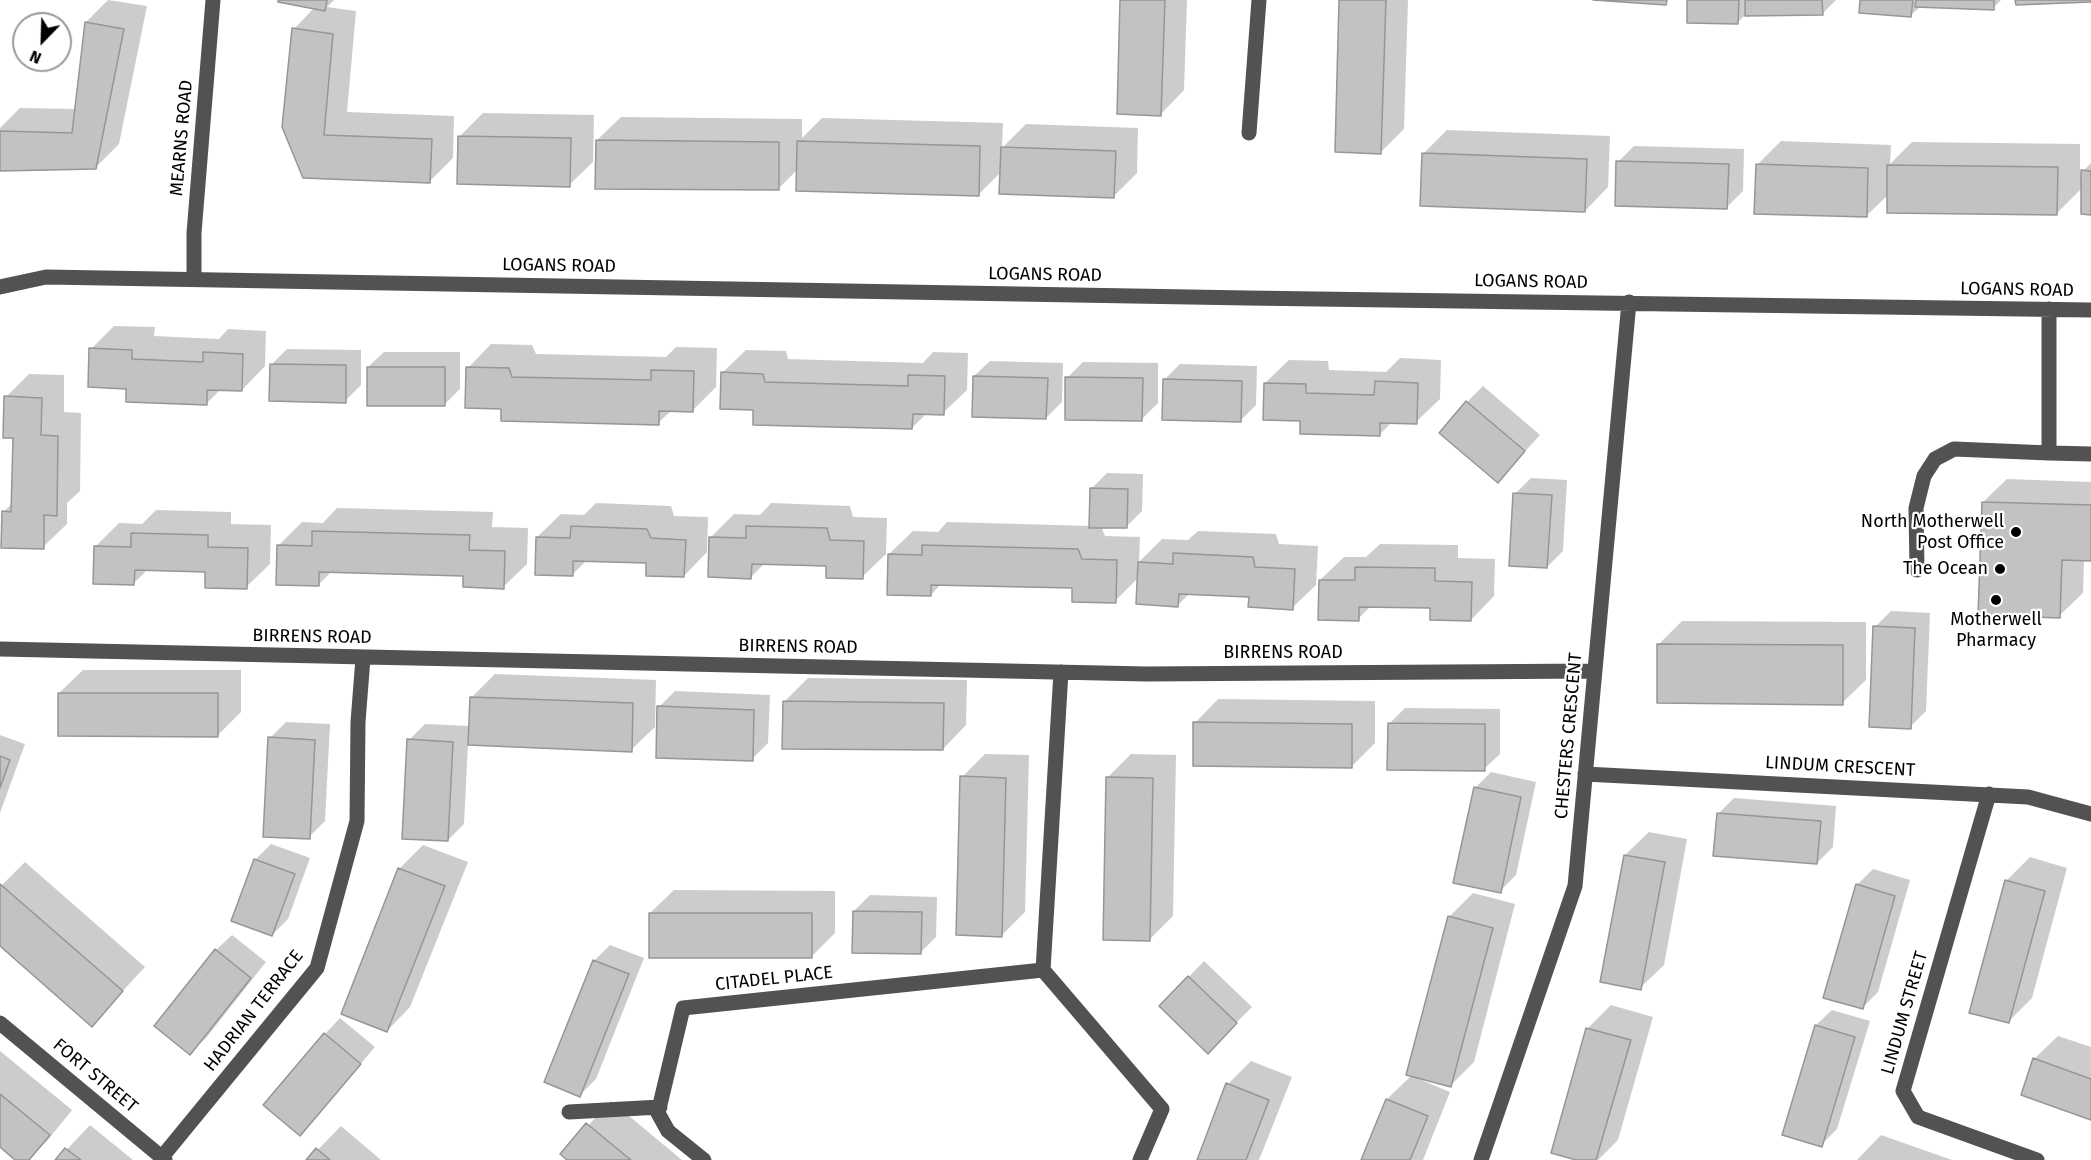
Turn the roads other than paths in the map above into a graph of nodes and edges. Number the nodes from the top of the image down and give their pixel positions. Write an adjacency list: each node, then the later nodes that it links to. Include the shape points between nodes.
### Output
1 (213, 0): 4 (street, MEARNS ROAD, via 194,233)
2 (1259, 0): 3 (street)
3 (1249, 133)
4 (194, 279): 5 (street, LOGANS ROAD, via 46,277); 6 (street, LOGANS ROAD)
5 (0, 286)
6 (1629, 302): 7 (street, LOGANS ROAD); 14 (street, CHESTERS CRESCENT)
7 (2049, 309): 8 (street, LOGANS ROAD); 9 (street)
8 (2091, 310)
9 (2049, 453): 10 (street); 11 (street, via 1954,449 1935,459 1924,476 1916,508)
10 (2091, 454)
11 (1917, 570)
12 (0, 649): 13 (street, BIRRENS ROAD)
13 (363, 658): 15 (street, BIRRENS ROAD); 23 (street, HADRIAN TERRACE, via 357,821 317,968)
14 (1595, 671): 15 (street, BIRRENS ROAD); 16 (street, CHESTERS CRESCENT)
15 (1061, 672): 19 (street)
16 (1585, 774): 17 (street, LINDUM CRESCENT); 26 (street, CHESTERS CRESCENT, via 1575,886)
17 (1989, 794): 18 (street, LINDUM CRESCENT, via 2028,797); 27 (street, LINDUM STREET, via 1903,1091 1918,1118)
18 (2091, 814)
19 (1042, 970): 21 (street, CITADEL PLACE, via 683,1008); 25 (street, via 1161,1109)
20 (0, 1023): 23 (street, FORT STREET)
21 (660, 1107): 22 (street); 24 (street, via 658,1113 668,1131)
22 (569, 1112)
23 (163, 1159)
24 (704, 1160)
25 (1140, 1160)
26 (1481, 1160)
27 (2037, 1160)

